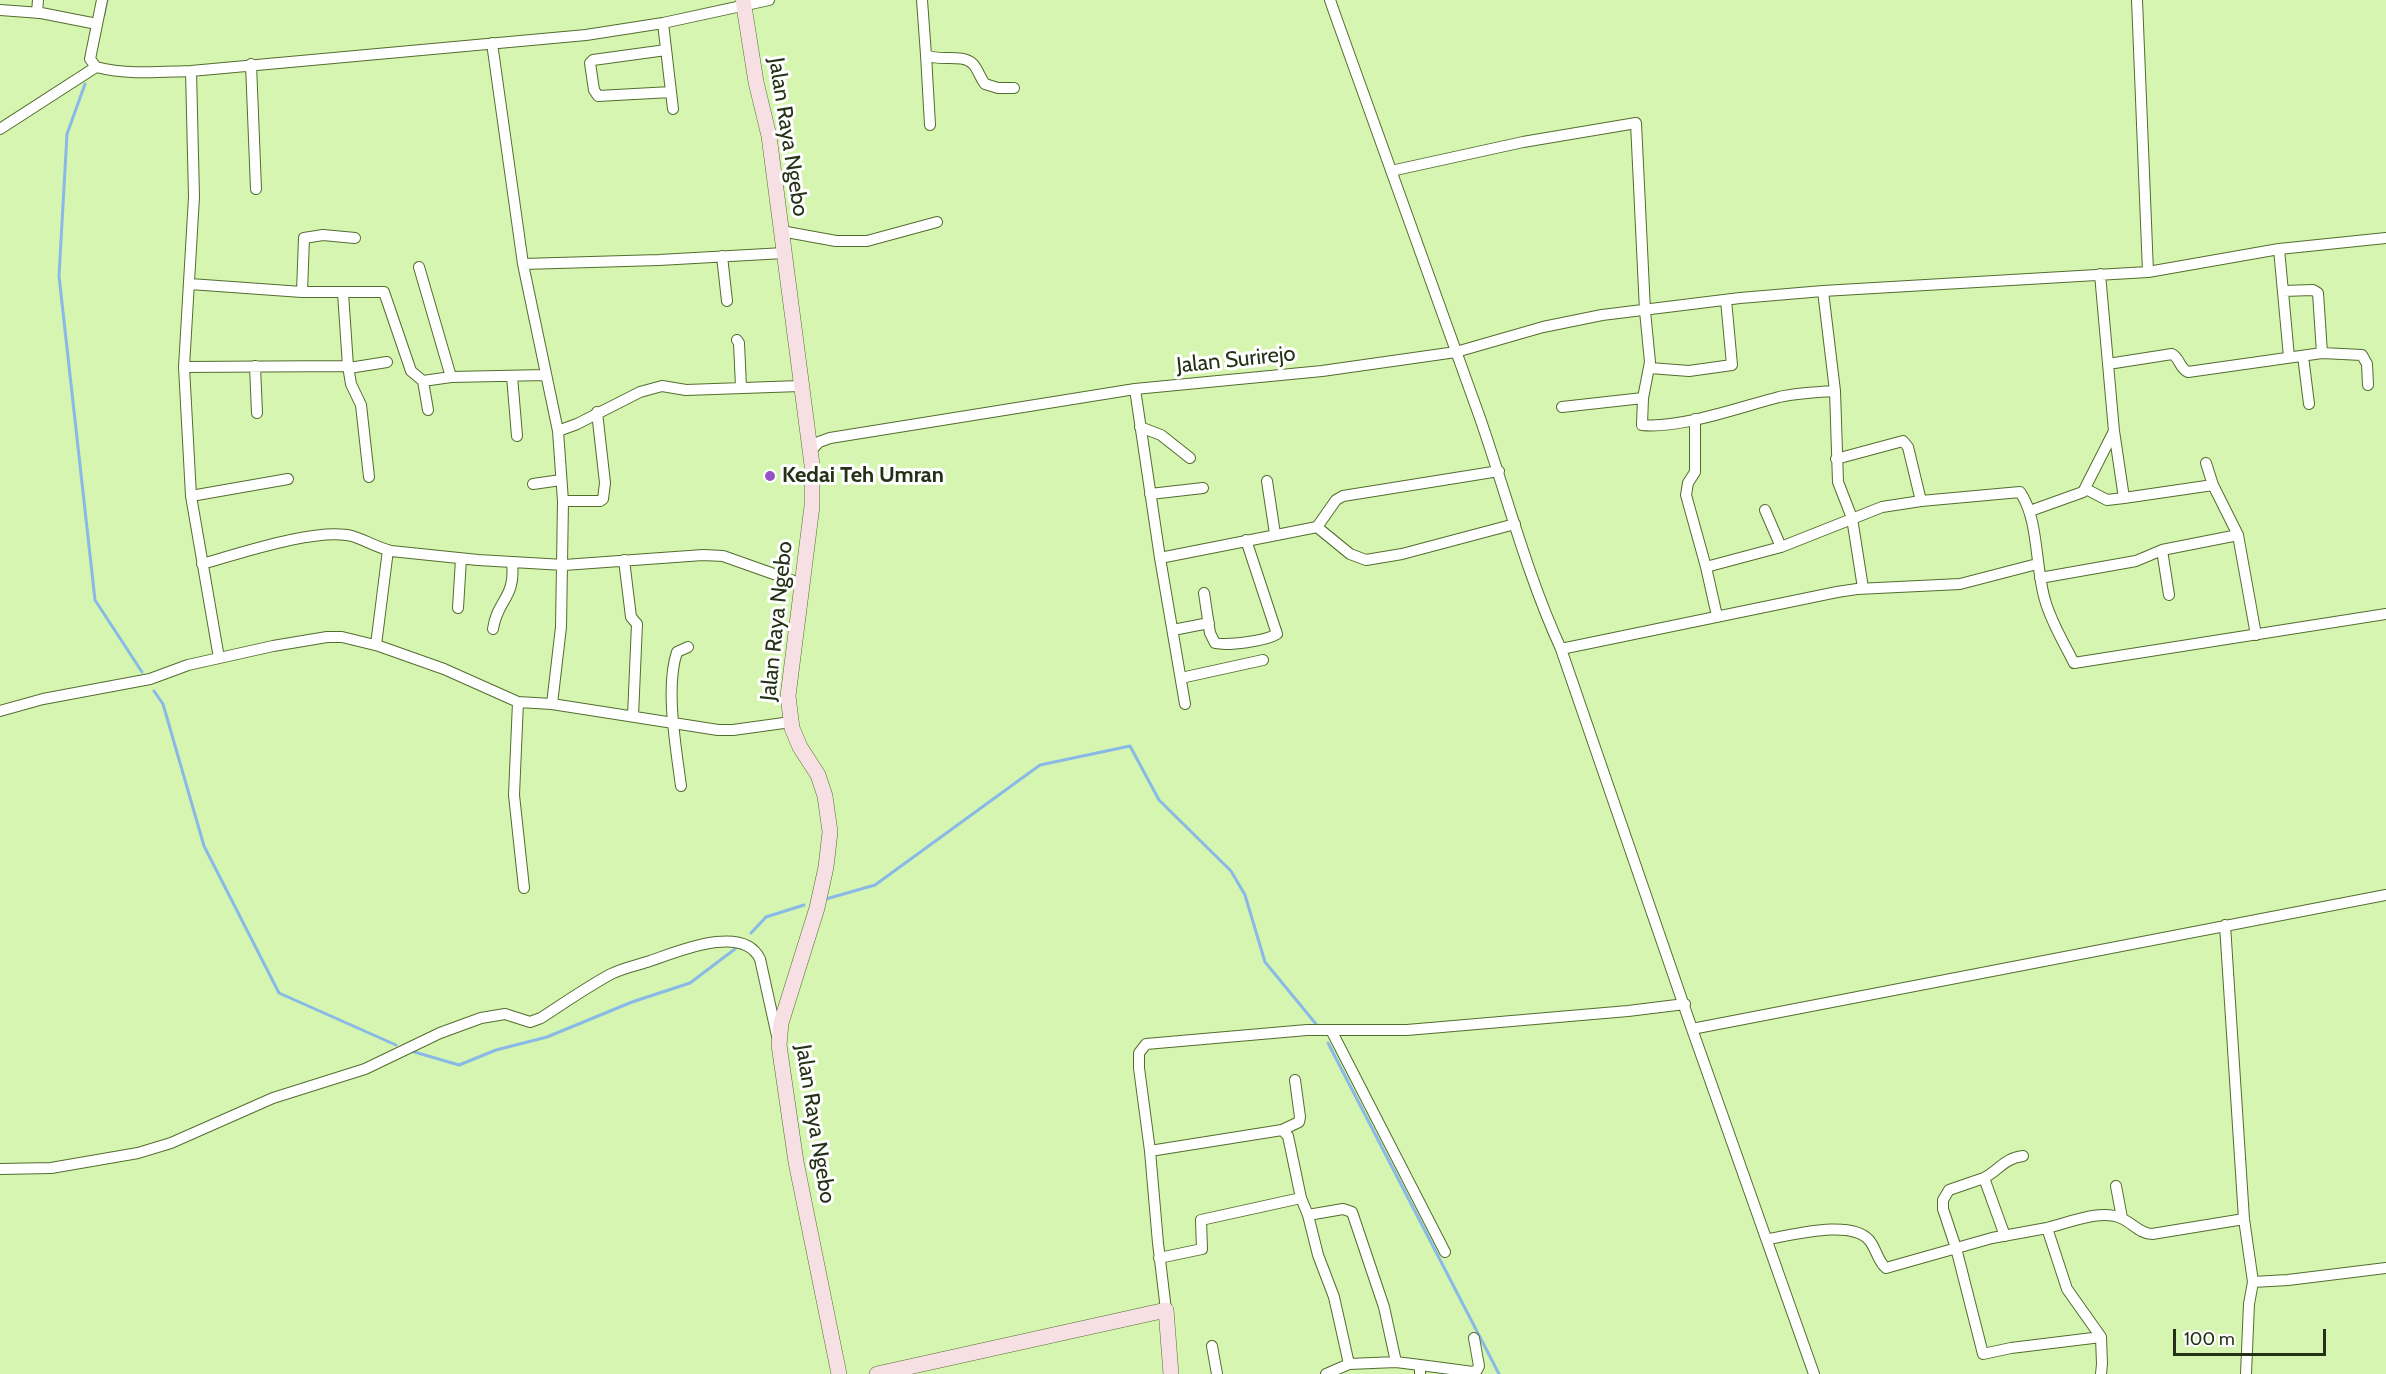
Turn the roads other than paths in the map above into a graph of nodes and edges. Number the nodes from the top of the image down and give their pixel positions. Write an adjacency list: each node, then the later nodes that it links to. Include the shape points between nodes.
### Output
1 (38, 0): 9 (street)
2 (102, 0): 11 (street)
3 (769, 0): 7 (street)
4 (922, 0): 14 (street)
5 (1330, 0): 23 (street)
6 (2137, 0): 34 (street)
7 (743, 2): 10 (street); 26 (street, Jalan Raya Ngebo, via 769,136)
8 (0, 10): 9 (street)
9 (37, 13): 11 (street)
10 (663, 23): 12 (street); 13 (street)
11 (97, 24): 16 (street, via 90,59)
12 (492, 43): 15 (street); 32 (street)
13 (666, 50): 19 (street); 19 (street, via 590,63 598,96)
14 (926, 55): 18 (street, via 966,60 974,64 985,84); 21 (street)
15 (251, 64): 17 (street); 24 (street)
16 (96, 67): 17 (street, via 118,73); 22 (street)
17 (191, 71): 36 (street, via 194,197)
18 (1014, 88)
19 (671, 92): 20 (street)
20 (674, 109)
21 (930, 125)
22 (0, 129)
23 (1391, 171): 43 (street, via 1513,144 1636,123); 45 (street)
24 (256, 189)
25 (937, 222): 26 (street, via 867,241 836,241)
26 (781, 231): 30 (street, Jalan Raya Ngebo)
27 (356, 238): 39 (street, via 303,238)
28 (2386, 238): 29 (street, Jalan Surirejo)
29 (2279, 249): 34 (street, Jalan Surirejo); 38 (street)
30 (784, 252): 31 (street); 60 (street, Jalan Raya Ngebo)
31 (722, 255): 32 (street); 42 (street)
32 (524, 264): 55 (street)
33 (419, 267): 57 (street)
34 (2148, 272): 35 (street, Jalan Surirejo)
35 (2100, 274): 37 (street, Jalan Surirejo); 50 (street)
36 (190, 284): 39 (street); 52 (street)
37 (1823, 291): 41 (street, Jalan Surirejo); 63 (street)
38 (2283, 291): 46 (street, via 2318,293); 48 (street)
39 (302, 292): 40 (street)
40 (343, 293): 53 (street); 58 (street, via 384,292 411,371)
41 (1726, 300): 43 (street, Jalan Surirejo); 54 (street, via 1732,365 1689,371)
42 (726, 301)
43 (1645, 311): 45 (street, Jalan Surirejo, via 1543,327); 54 (street)
44 (737, 340): 61 (street)
45 (1456, 352): 62 (street, Jalan Surirejo, via 1322,371); 81 (street)
46 (2322, 353): 47 (street); 59 (street, via 2362,355 2367,364)
47 (2303, 356): 48 (street); 65 (street)
48 (2289, 357): 50 (street, via 2188,372 2172,354)
49 (387, 362): 53 (street)
50 (2108, 363): 74 (street)
51 (255, 366): 52 (street); 53 (street); 69 (street)
52 (184, 367): 91 (street)
53 (349, 367): 82 (street, via 351,384 361,405)
54 (1650, 369): 64 (street)
55 (546, 375): 56 (street); 73 (street)
56 (512, 376): 57 (street); 75 (street)
57 (451, 377): 58 (street)
58 (423, 381): 67 (street)
59 (2368, 385)
60 (800, 386): 61 (street); 71 (street, Jalan Raya Ngebo)
61 (741, 387): 68 (street, via 686,390 662,386)
62 (1135, 390): 72 (street); 76 (street, Jalan Surirejo)
63 (1834, 391): 70 (street, via 1782,396); 79 (street)
64 (1643, 398): 66 (street); 70 (street, via 1643,425)
65 (2309, 405)
66 (1562, 407)
67 (428, 410)
68 (597, 412): 73 (street); 93 (street, via 605,483 603,499)
69 (258, 413)
70 (1695, 419): 113 (street, via 1695,472 1686,495)
71 (807, 426): 76 (street); 77 (street, Jalan Raya Ngebo)
72 (1140, 427): 78 (street, via 1161,435); 90 (street)
73 (558, 431): 84 (street)
74 (2114, 431): 89 (street); 92 (street)
75 (517, 436)
76 (830, 438): 77 (street, Jalan Surirejo)
77 (811, 451): 115 (street, Jalan Raya Ngebo, via 812,506)
78 (1190, 458)
79 (1836, 459): 94 (street, via 1903,441 1908,447); 97 (street, via 1838,482)
80 (2206, 463): 87 (street)
81 (1499, 471): 98 (street); 99 (street, via 1343,496)
82 (369, 477)
83 (288, 479): 91 (street)
84 (561, 480): 86 (street); 93 (street)
85 (1267, 481): 100 (street)
86 (533, 484)
87 (2213, 485): 92 (street); 101 (street)
88 (1203, 488): 90 (street)
89 (2086, 489): 92 (street, via 2106,500); 96 (street)
90 (1150, 494): 106 (street)
91 (191, 496): 110 (street)
92 (2124, 498)
93 (563, 501): 112 (street)
94 (1921, 501): 96 (street, via 2020,492); 97 (street, via 1882,507)
95 (1765, 510): 103 (street)
96 (2031, 511): 111 (street)
97 (1852, 518): 103 (street); 116 (street)
98 (1515, 524): 99 (street, via 1402,555 1366,560 1350,554); 128 (street, via 1544,612)
99 (1317, 527): 100 (street)
100 (1275, 534): 102 (street)
101 (2238, 535): 105 (street); 125 (street)
102 (1246, 540): 106 (street); 122 (street, via 1277,634 1220,644 1212,639)
103 (1781, 547): 113 (street)
104 (388, 550): 107 (street); 110 (street, via 352,536 311,537); 126 (street)
105 (2162, 550): 114 (street, via 2136,561); 118 (street)
106 (1160, 558): 124 (street)
107 (461, 559): 109 (street); 119 (street)
108 (624, 560): 112 (street); 115 (street, via 723,556); 136 (street, via 631,617 637,624)
109 (512, 563): 112 (street); 123 (street, via 512,586 496,614)
110 (202, 564): 129 (street)
111 (2037, 564): 114 (street); 116 (street, via 1960,584)
112 (564, 565): 134 (street)
113 (1706, 567): 121 (street)
114 (2040, 578): 125 (street, via 2045,601 2074,663)
115 (802, 584): 138 (street, Jalan Raya Ngebo, via 788,696)
116 (1863, 588): 121 (street)
117 (1204, 593): 122 (street)
118 (2169, 595)
119 (458, 608)
120 (2386, 614): 125 (street)
121 (1717, 616): 128 (street)
122 (1209, 623): 124 (street)
123 (494, 629)
124 (1173, 630): 131 (street)
125 (2256, 635)
126 (376, 645): 129 (street, via 327,637); 132 (street, via 465,677)
127 (688, 647): 137 (street, via 677,652 674,663)
128 (1561, 649): 143 (street)
129 (219, 658): 135 (street, via 150,679)
130 (1263, 660): 131 (street)
131 (1181, 678): 133 (street)
132 (518, 702): 134 (street); 140 (street, via 514,795)
133 (1185, 704)
134 (552, 705): 136 (street)
135 (0, 711)
136 (633, 716): 137 (street)
137 (673, 722): 138 (street, via 733,730); 139 (street)
138 (791, 722): 146 (street, Jalan Raya Ngebo, via 800,747 818,775 830,832 817,908 788,997)
139 (681, 786)
140 (524, 888)
141 (2386, 895): 142 (street)
142 (2225, 926): 144 (street); 157 (street)
143 (1684, 1004): 144 (street); 145 (street, via 1407,1030)
144 (1692, 1029): 160 (street)
145 (1331, 1030): 149 (street, via 1146,1044 1139,1053 1139,1068); 162 (street)
146 (778, 1045): 151 (street, via 760,959 754,948 736,941 702,945 613,973 530,1022 505,1014 481,1018 365,1069 273,1098 171,1143 138,1153 51,1168); 173 (street, Jalan Raya Ngebo, via 796,1161)
147 (1295, 1080): 148 (street, via 1299,1122)
148 (1282, 1130): 149 (street); 154 (street, via 1288,1136)
149 (1150, 1151): 163 (street)
150 (2023, 1156): 152 (street, via 2005,1161)
151 (0, 1169)
152 (1984, 1178): 159 (street); 161 (street, via 1945,1195 1943,1209)
153 (2115, 1185): 156 (street)
154 (1301, 1198): 155 (street); 163 (street, via 1202,1220 1202,1248)
155 (1308, 1215): 170 (street, via 1343,1209 1352,1212 1357,1220); 171 (street, via 1334,1297)
156 (2122, 1218): 157 (street, via 2147,1234); 158 (street, via 2093,1217)
157 (2244, 1219): 165 (street)
158 (2047, 1228): 159 (street); 167 (street, via 2067,1289)
159 (2005, 1236): 161 (street)
160 (1768, 1239): 161 (street, via 1836,1229 1857,1231 1869,1239 1886,1268); 178 (street)
161 (1956, 1248): 167 (street, via 1983,1354)
162 (1445, 1252)
163 (1159, 1258): 166 (street)
164 (2386, 1268): 165 (street)
165 (2253, 1282): 180 (street)
166 (1166, 1310): 174 (street); 175 (street)
167 (2101, 1337): 179 (street)
168 (1474, 1338): 172 (street, via 1477,1370)
169 (1212, 1346): 176 (street)
170 (1396, 1362): 171 (street); 172 (street)
171 (1349, 1364): 177 (street)
172 (1420, 1370)
173 (839, 1374)
174 (877, 1374)
175 (1171, 1374)
176 (1217, 1374)
177 (1326, 1374)
178 (1814, 1374)
179 (2101, 1374)
180 (2246, 1374)

